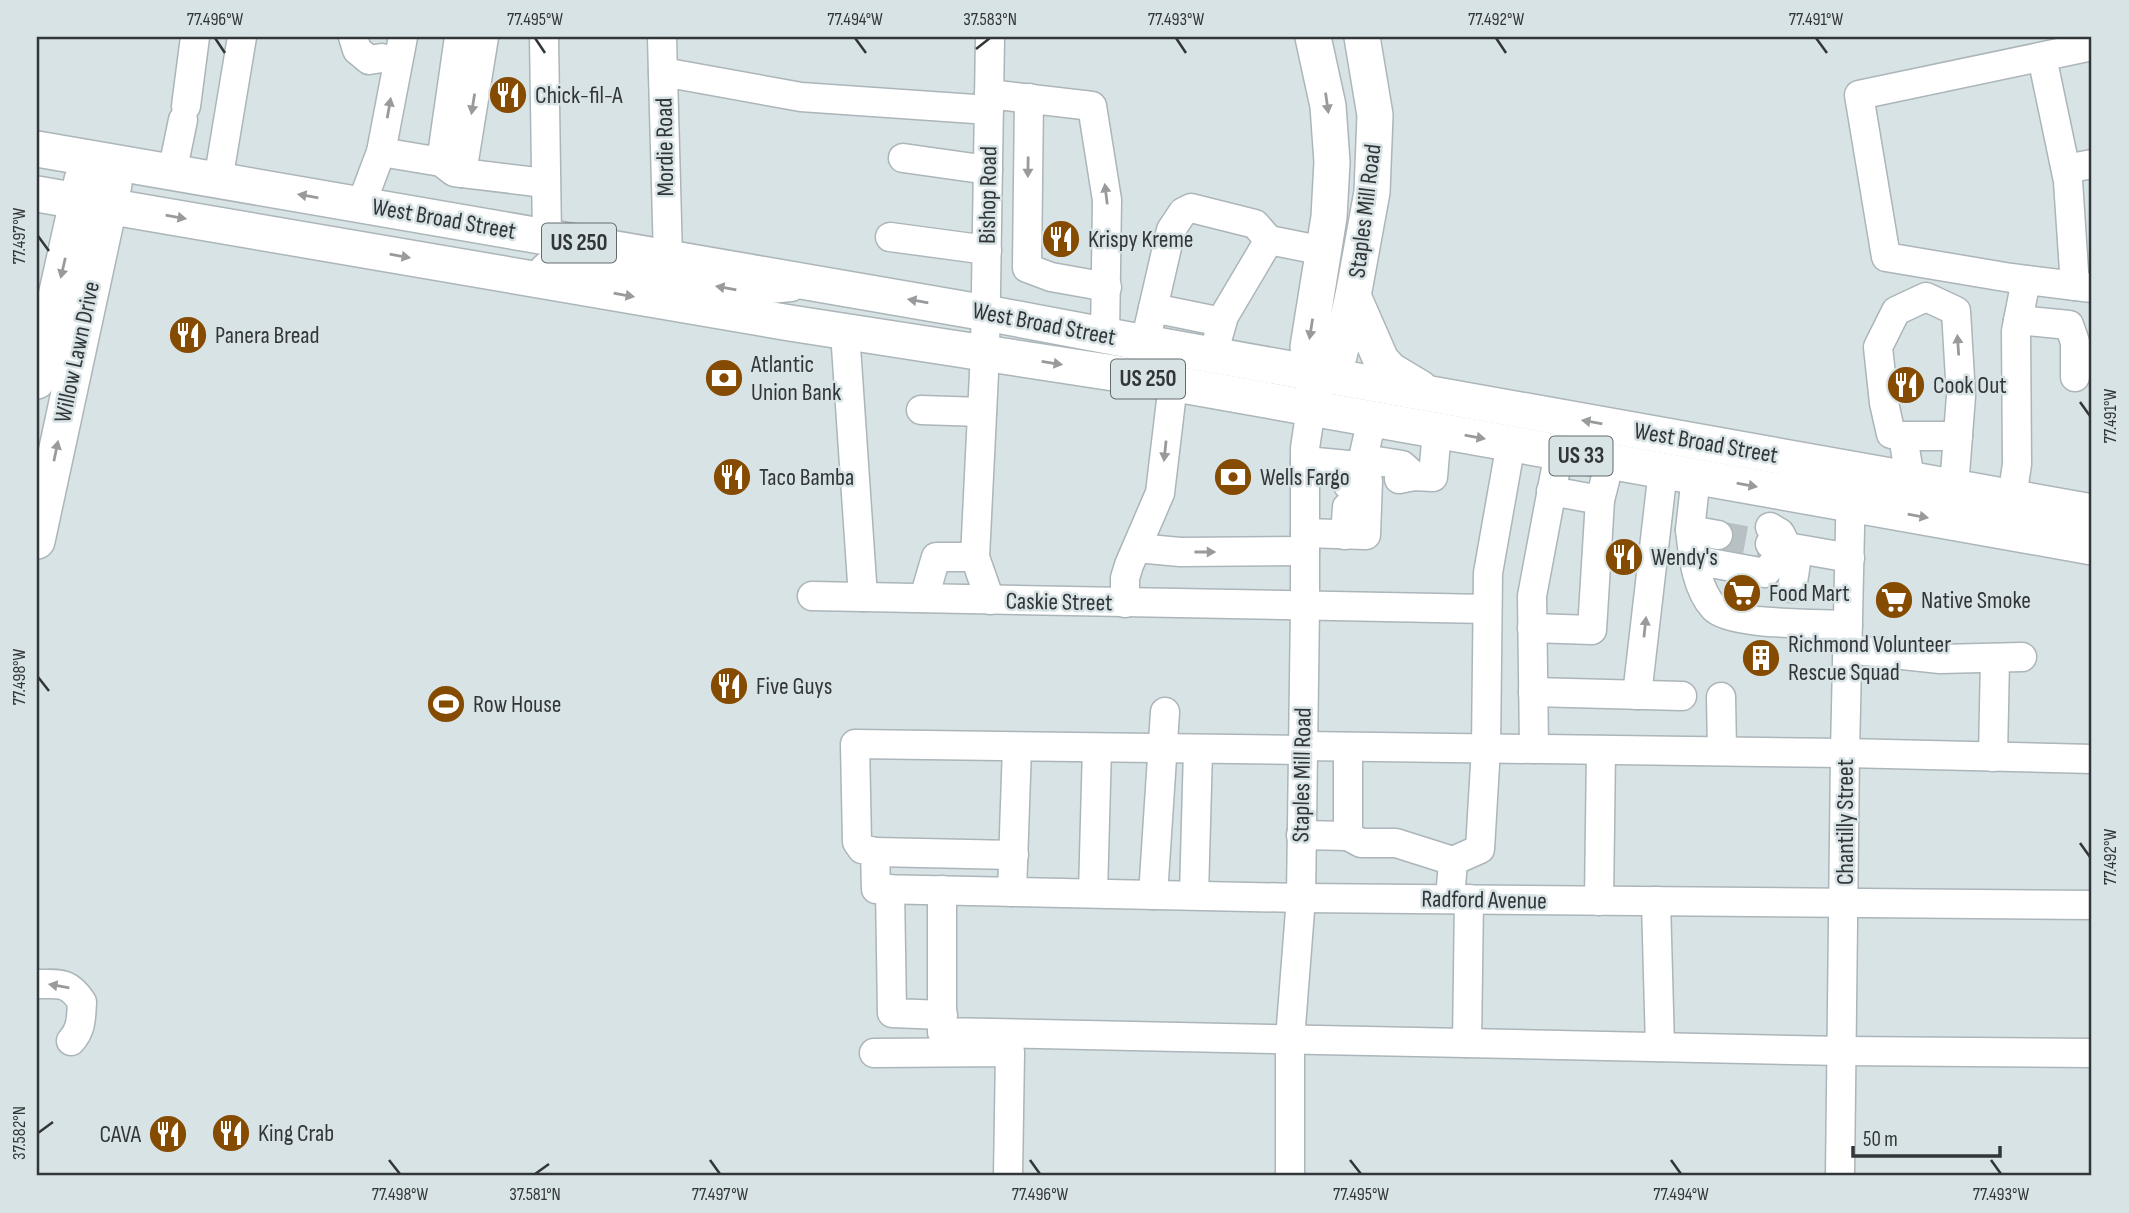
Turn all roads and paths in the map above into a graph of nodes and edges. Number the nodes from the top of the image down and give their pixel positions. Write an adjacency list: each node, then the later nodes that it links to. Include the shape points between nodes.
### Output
1 (195, 37): 25 (street)
2 (242, 37): 26 (street)
3 (353, 37): 13 (street, via 369,60)
4 (459, 37): 23 (street)
5 (484, 37): 23 (street, one-way to 23)
6 (544, 37): 27 (street)
7 (662, 37): 15 (street, Mordie Road)
8 (990, 37): 17 (street, Bishop Road)
9 (1313, 37): 35 (main road, Staples Mill Road, one-way to 35, via 1328,106 1332,162)
10 (1362, 37): 43 (main road, Staples Mill Road, via 1375,115 1374,167)
11 (2089, 37): 12 (street)
12 (2092, 47): 14 (street)
13 (388, 49): 19 (street, one-way to 13)
14 (2042, 57): 22 (street); 37 (street, via 1859,95 1886,257)
15 (663, 72): 17 (street, via 801,97); 36 (street, Mordie Road)
16 (1029, 98): 17 (street); 41 (street, one-way to 16, via 1107,200 1092,106); 41 (street, one-way to 41, via 1027,268)
17 (989, 102): 24 (street, Bishop Road)
18 (37, 149): 21 (main road, West Broad Street / US 250)
19 (382, 152): 23 (street); 30 (street)
20 (903, 158): 24 (street)
21 (102, 161): 25 (main road, West Broad Street / US 250); 29 (main road, Willow Lawn Drive)
22 (2079, 167): 42 (street)
23 (451, 168): 27 (street)
24 (988, 170): 34 (street, Bishop Road)
25 (172, 173): 26 (main road, West Broad Street / US 250)
26 (218, 181): 30 (main road, West Broad Street / US 250, one-way to 26)
27 (545, 183): 31 (street)
28 (37, 194): 29 (main road, West Broad Street / US 250)
29 (93, 203): 39 (main road, West Broad Street / US 250, one-way to 39); 56 (main road, Willow Lawn Drive, one-way to 56); 82 (main road, Willow Lawn Drive, one-way to 29)
30 (361, 205): 31 (main road, West Broad Street / US 250)
31 (547, 237): 36 (main road, West Broad Street / US 250)
32 (890, 237): 34 (street)
33 (1269, 240): 35 (street); 44 (street, via 1255,224 1191,208 1183,212 1171,230); 48 (street)
34 (987, 250): 46 (street, Bishop Road)
35 (1324, 251): 54 (main road, Staples Mill Road, one-way to 54, via 1308,347)
36 (668, 258): 40 (main road, West Broad Street / US 250)
37 (1951, 268): 38 (street); 45 (street)
38 (2026, 279): 42 (street); 47 (street)
39 (538, 280): 40 (street, one-way to 39, via 748,291 561,261 543,268); 49 (main road, West Broad Street / US 250, one-way to 49)
40 (818, 284): 46 (main road, West Broad Street / US 250, one-way to 40)
41 (1107, 287): 50 (street)
42 (2084, 287)
43 (1353, 296): 54 (main road, Staples Mill Road, via 1339,356); 58 (main road, US 33, via 1381,360)
44 (1153, 308): 48 (street); 51 (street)
45 (1949, 308): 64 (street, via 1926,297 1896,311 1878,347 1891,434); 65 (street, one-way to 45, via 1957,323 1956,311)
46 (986, 313): 50 (main road, West Broad Street / US 250); 52 (street, Bishop Road)
47 (2018, 320): 55 (street, via 2069,325 2076,342); 76 (street, via 2017,464)
48 (1222, 322): 53 (street)
49 (845, 332): 52 (main road, West Broad Street / US 250); 91 (street)
50 (1105, 336): 51 (main road, West Broad Street / US 250)
51 (1145, 343): 53 (main road, West Broad Street / US 250)
52 (985, 353): 57 (main road, West Broad Street / US 250, one-way to 57); 61 (street, Bishop Road)
53 (1213, 355): 54 (main road, West Broad Street / US 250)
54 (1317, 374): 58 (main road, West Broad Street / US 250); 59 (main road, Staples Mill Road)
55 (2075, 377)
56 (37, 381)
57 (1173, 384): 59 (main road, West Broad Street / US 250); 86 (street, one-way to 86, via 1160,493)
58 (1429, 394): 70 (main road, West Broad Street / US 33, one-way to 58)
59 (1311, 408): 62 (main road, West Broad Street / US 33); 68 (street, Staples Mill Road)
60 (921, 410): 61 (street)
61 (982, 412): 87 (street, Bishop Road)
62 (1372, 419): 63 (main road, West Broad Street / US 33); 73 (street)
63 (1437, 430): 66 (main road, West Broad Street / US 33, one-way to 66); 73 (street, via 1433,477)
64 (1903, 436): 65 (street); 72 (street)
65 (1958, 436): 74 (street)
66 (1511, 443): 67 (main road, West Broad Street / US 33); 97 (street, via 1488,573)
67 (1559, 452): 69 (main road, West Broad Street / US 33); 75 (street)
68 (1305, 461): 73 (street); 83 (street, Staples Mill Road)
69 (1610, 461): 71 (main road, West Broad Street / US 33); 77 (street)
70 (1852, 468): 72 (main road, West Broad Street / US 33); 78 (street, Chantilly Street)
71 (1679, 473): 78 (main road, West Broad Street / US 33, one-way to 78); 80 (street); 101 (street, one-way to 71)
72 (1910, 479): 74 (main road, West Broad Street / US 33)
73 (1368, 486): 83 (street)
74 (1954, 487): 76 (main road, West Broad Street / US 33)
75 (1551, 491): 77 (street); 98 (street, via 1532,596)
76 (2012, 498): 79 (main road, West Broad Street / US 33)
77 (1600, 500): 98 (street, via 1592,630)
78 (1851, 503): 85 (main road, West Broad Street / US 33, one-way to 85); 88 (street, Chantilly Street)
79 (2092, 512)
80 (1691, 521): 81 (street); 89 (street)
81 (1720, 526)
82 (37, 541)
83 (1305, 542): 86 (street, one-way to 83, via 1181,552); 96 (street, Staples Mill Road)
84 (1781, 542): 88 (street); 89 (street, via 1765,573); 95 (street)
85 (2092, 547)
86 (1137, 548): 94 (street, via 1125,578)
87 (975, 557): 92 (street, via 936,557); 93 (street)
88 (1850, 558): 99 (street, Chantilly Street)
89 (1694, 560): 95 (street, via 1701,586 1715,610 1741,620)
90 (812, 596): 91 (street, Caskie Street)
91 (863, 597): 92 (street, Caskie Street)
92 (924, 598): 93 (street, Caskie Street)
93 (990, 600): 94 (street, Caskie Street)
94 (1125, 603): 96 (street, Caskie Street)
95 (1790, 606): 99 (street)
96 (1305, 607): 97 (street, Caskie Street); 108 (street, Staples Mill Road)
97 (1487, 610): 109 (street)
98 (1532, 628): 100 (street)
99 (1848, 637): 115 (street, Chantilly Street); 116 (street, via 1940,659 2009,657)
100 (1533, 692): 101 (street); 110 (street)
101 (1637, 695): 102 (street)
102 (1682, 696)
103 (1721, 697): 114 (street)
104 (1165, 712): 111 (street)
105 (1017, 747): 107 (street); 120 (street, via 855,744 857,842 862,849); 121 (street)
106 (1348, 747): 108 (street); 109 (street); 119 (street)
107 (1097, 748): 111 (street); 126 (street)
108 (1302, 748): 112 (street); 118 (street, Staples Mill Road)
109 (1486, 748): 110 (street); 122 (street, via 1479,849)
110 (1534, 749): 113 (street)
111 (1163, 750): 112 (street); 127 (street)
112 (1198, 750): 128 (street)
113 (1601, 750): 114 (street); 131 (street)
114 (1722, 751): 115 (street)
115 (1845, 753): 116 (street); 133 (street, Chantilly Street)
116 (1993, 757): 117 (street)
117 (2092, 759)
118 (1301, 835): 119 (street); 129 (street, Staples Mill Road)
119 (1348, 836): 122 (street, via 1361,843 1396,843)
120 (875, 852): 121 (street); 123 (street)
121 (1014, 855): 125 (street)
122 (1453, 861): 130 (street)
123 (883, 889): 124 (street, Radford Avenue); 136 (street, via 891,1013)
124 (942, 890): 125 (street, Radford Avenue); 136 (street)
125 (1012, 892): 126 (street, Radford Avenue)
126 (1093, 893): 127 (street, Radford Avenue)
127 (1153, 895): 128 (street, Radford Avenue)
128 (1194, 895): 129 (street, Radford Avenue)
129 (1301, 898): 130 (street, Radford Avenue); 137 (street, Staples Mill Road)
130 (1459, 899): 131 (street, Radford Avenue); 139 (street)
131 (1599, 901): 132 (street, Radford Avenue)
132 (1656, 901): 133 (street, Radford Avenue); 140 (street)
133 (1844, 903): 134 (street, Radford Avenue); 141 (street, Chantilly Street)
134 (2092, 905)
135 (37, 984): 138 (street, one-way to 135, via 81,1025 82,1002 63,984)
136 (943, 1015): 137 (street, via 942,1032)
137 (1290, 1039): 139 (street); 145 (street, Staples Mill Road)
138 (71, 1041)
139 (1467, 1042): 140 (street)
140 (1660, 1047): 141 (street)
141 (1842, 1051): 143 (street); 146 (street, Chantilly Street)
142 (874, 1053): 144 (street, via 1010,1052)
143 (2092, 1053)
144 (1008, 1176)
145 (1290, 1176)
146 (1840, 1176)

